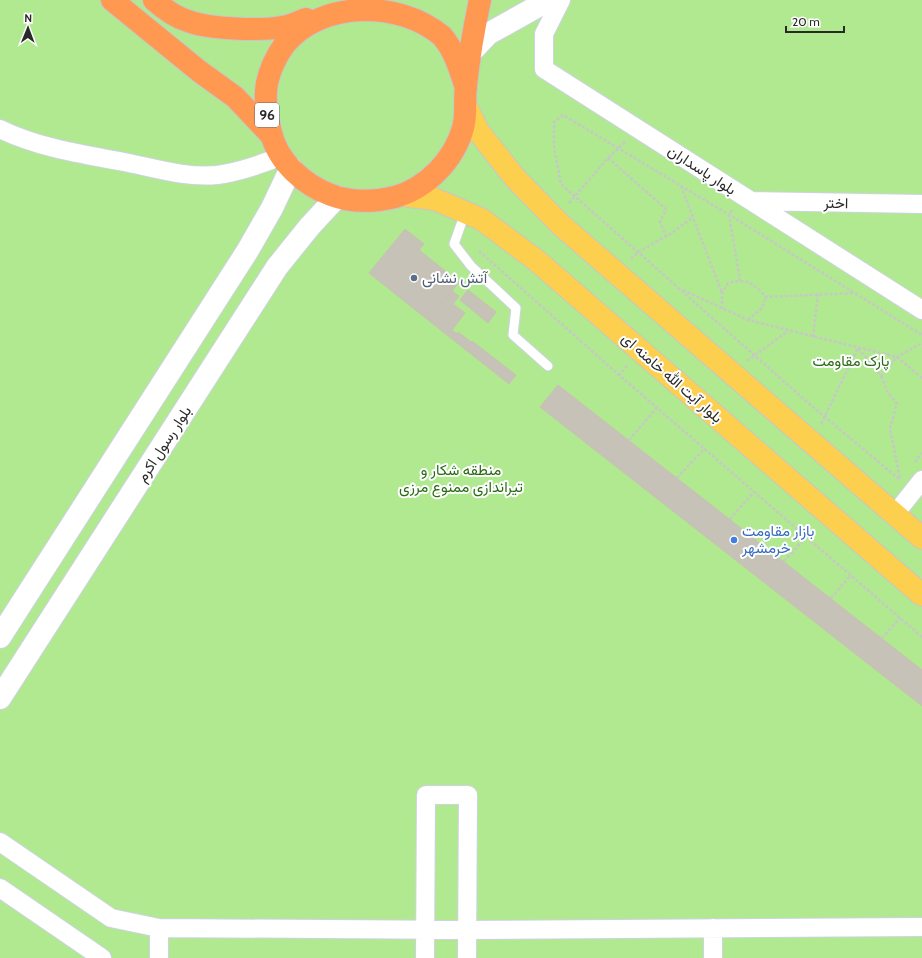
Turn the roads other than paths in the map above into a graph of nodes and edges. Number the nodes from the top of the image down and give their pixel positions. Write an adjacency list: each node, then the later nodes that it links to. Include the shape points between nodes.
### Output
1 (112, 0): 11 (highway, 96, via 234,97)
2 (154, 0): 7 (highway, 96, via 165,10 188,21 216,26 249,29 282,27)
3 (480, 0): 8 (highway, 96)
4 (548, 0): 8 (main road, via 488,34)
5 (561, 0): 14 (street, بلوار پاسداران, via 544,34 544,69)
6 (342, 3): 7 (highway, 96); 9 (highway, 96, via 367,2 396,6 421,18 443,37 458,61)
7 (314, 16): 11 (highway, 96, via 293,33 276,56 267,82 266,110)
8 (471, 52): 9 (highway, 96)
9 (466, 97): 12 (highway, 96, via 463,128 449,156 440,169 423,184); 20 (main road, via 478,131 515,178 555,219)
10 (0, 129): 11 (street, via 77,154 186,174 217,175 245,169)
11 (282, 154): 13 (highway, 96, via 304,181); 23 (main road, via 272,208 248,250)
12 (402, 195): 13 (highway, 96, via 381,200); 16 (main road, بلوار آیت الله خامنه ای, via 434,199)
13 (337, 198): 24 (main road, بلوار رسول اکرم, via 310,226 278,267)
14 (746, 199): 15 (street, اختر); 17 (street, بلوار پاسداران)
15 (922, 204)
16 (462, 223): 18 (lane, via 454,244 471,266 516,308 513,335); 22 (main road, بلوار آیت الله خامنه ای, via 481,220 536,260)
17 (922, 310)
18 (548, 366)
19 (922, 480): 20 (street)
20 (895, 514): 21 (main road)
21 (922, 538)
22 (922, 595)
23 (0, 637)
24 (0, 698)
25 (0, 842): 28 (street, via 111,918)
26 (0, 888): 32 (street)
27 (922, 927): 29 (street)
28 (159, 928): 30 (street); 33 (street)
29 (713, 928): 31 (street); 36 (street)
30 (426, 930): 31 (street); 31 (street, via 426,796 468,795); 34 (street)
31 (467, 930): 35 (street)
32 (102, 958)
33 (159, 958)
34 (425, 958)
35 (468, 958)
36 (713, 958)

